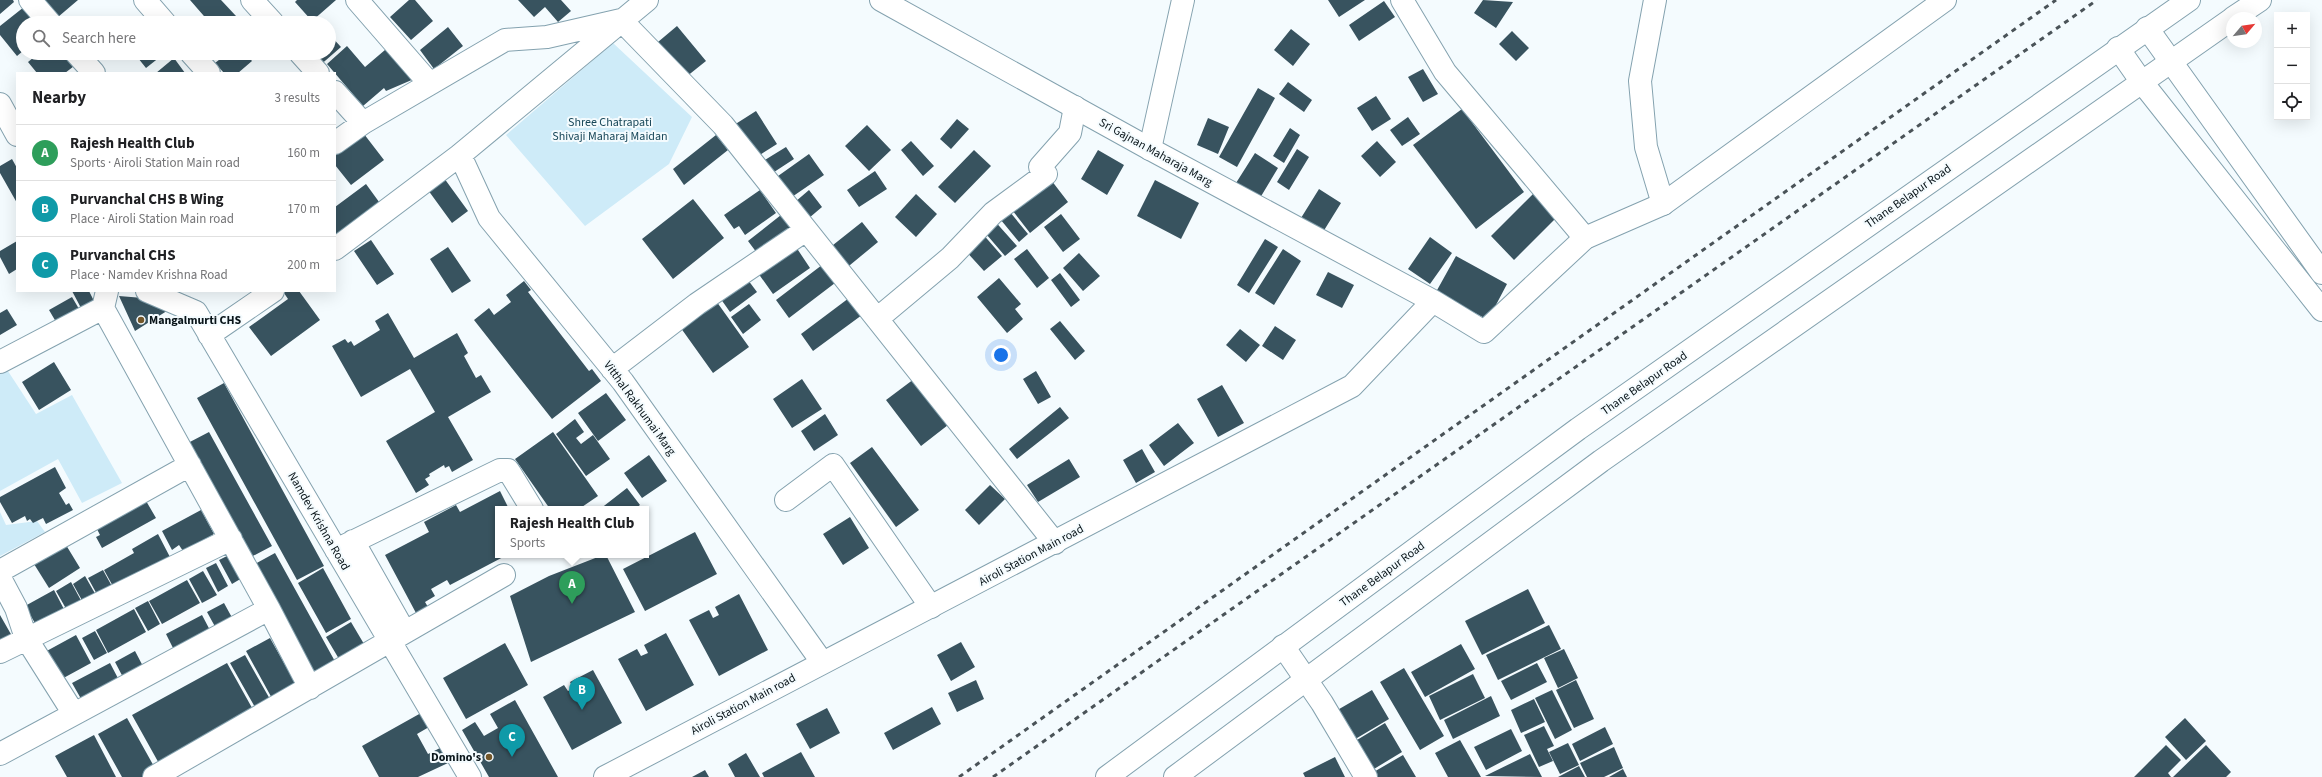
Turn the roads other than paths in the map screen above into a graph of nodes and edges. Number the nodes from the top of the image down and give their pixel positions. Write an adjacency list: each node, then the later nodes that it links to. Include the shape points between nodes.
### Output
1 (30, 0): 14 (street)
2 (144, 0): 15 (street)
3 (252, 0): 16 (street)
4 (357, 0): 29 (street)
5 (647, 0): 17 (street)
6 (881, 0): 32 (street, Sri Gajnan Maharaja Marg)
7 (1183, 0): 36 (street)
8 (1402, 0): 40 (street, via 1445,72)
9 (1655, 0): 38 (street, via 1640,81 1646,147)
10 (1945, 0): 38 (street)
11 (2189, 0): 19 (street, Thane Belapur Road)
12 (2260, 0): 13 (street)
13 (2241, 12)
14 (44, 16)
15 (159, 16)
16 (267, 16)
17 (621, 20): 29 (street, via 547,37 505,40); 37 (street); 39 (street, via 723,125)
18 (2226, 22): 24 (street)
19 (2147, 28): 20 (street, Thane Belapur Road); 24 (street)
20 (2118, 48): 28 (street); 65 (street, Thane Belapur Road, via 1578,429)
21 (82, 60): 25 (street)
22 (197, 60): 26 (street)
23 (306, 60): 27 (street)
24 (2169, 61): 28 (street); 42 (street)
25 (93, 72)
26 (208, 72)
27 (317, 72)
28 (2141, 81): 47 (street); 68 (street, via 1601,461)
29 (430, 84): 33 (street)
30 (336, 93): 33 (street)
31 (0, 104): 34 (street)
32 (1075, 107): 36 (street, Sri Gajnan Maharaja Marg); 48 (street, via 1070,133 1040,168 1046,174 993,213 950,258)
33 (363, 123): 35 (street)
34 (11, 135)
35 (336, 142)
36 (1150, 149): 46 (street, Sri Gajnan Maharaja Marg)
37 (460, 155): 41 (street); 51 (street, Vitthal Rakhumai Marg, via 489,218)
38 (1663, 204): 40 (street)
39 (806, 230): 48 (street); 51 (street, via 697,304)
40 (1585, 238): 46 (street, Sri Gajnan Maharaja Marg, via 1484,332)
41 (336, 248)
42 (2322, 272)
43 (149, 292): 49 (street, Namdev Krishna Road, via 196,312)
44 (272, 292): 49 (street)
45 (105, 300): 50 (street); 52 (street)
46 (1433, 301): 56 (street, Airoli Station Main road, via 1352,386)
47 (2322, 310)
48 (877, 319): 56 (street)
49 (210, 334): 57 (street, Namdev Krishna Road)
50 (0, 362)
51 (612, 368): 67 (street, Vitthal Rakhumai Marg)
52 (190, 465): 55 (street); 58 (street)
53 (786, 500): 61 (street, via 833,465)
54 (530, 506): 57 (street, via 508,470 500,470)
55 (231, 539): 62 (street); 64 (street)
56 (1055, 543): 61 (street, Airoli Station Main road)
57 (345, 546): 63 (street, Namdev Krishna Road)
58 (0, 571)
59 (504, 575): 63 (street)
60 (0, 578): 64 (street, via 16,608)
61 (931, 607): 67 (street, Airoli Station Main road)
62 (269, 609): 69 (street); 70 (street)
63 (396, 636): 69 (street); 73 (street, Namdev Krishna Road)
64 (26, 638): 66 (street); 70 (street)
65 (1283, 646): 68 (street); 75 (street, Thane Belapur Road)
66 (0, 652)
67 (822, 662): 74 (street, Airoli Station Main road)
68 (1307, 678): 76 (street); 77 (street)
69 (310, 688): 72 (street)
70 (74, 714): 71 (street)
71 (0, 754)
72 (154, 777)
73 (470, 777)
74 (605, 777)
75 (1107, 777)
76 (1175, 777)
77 (1366, 777)

